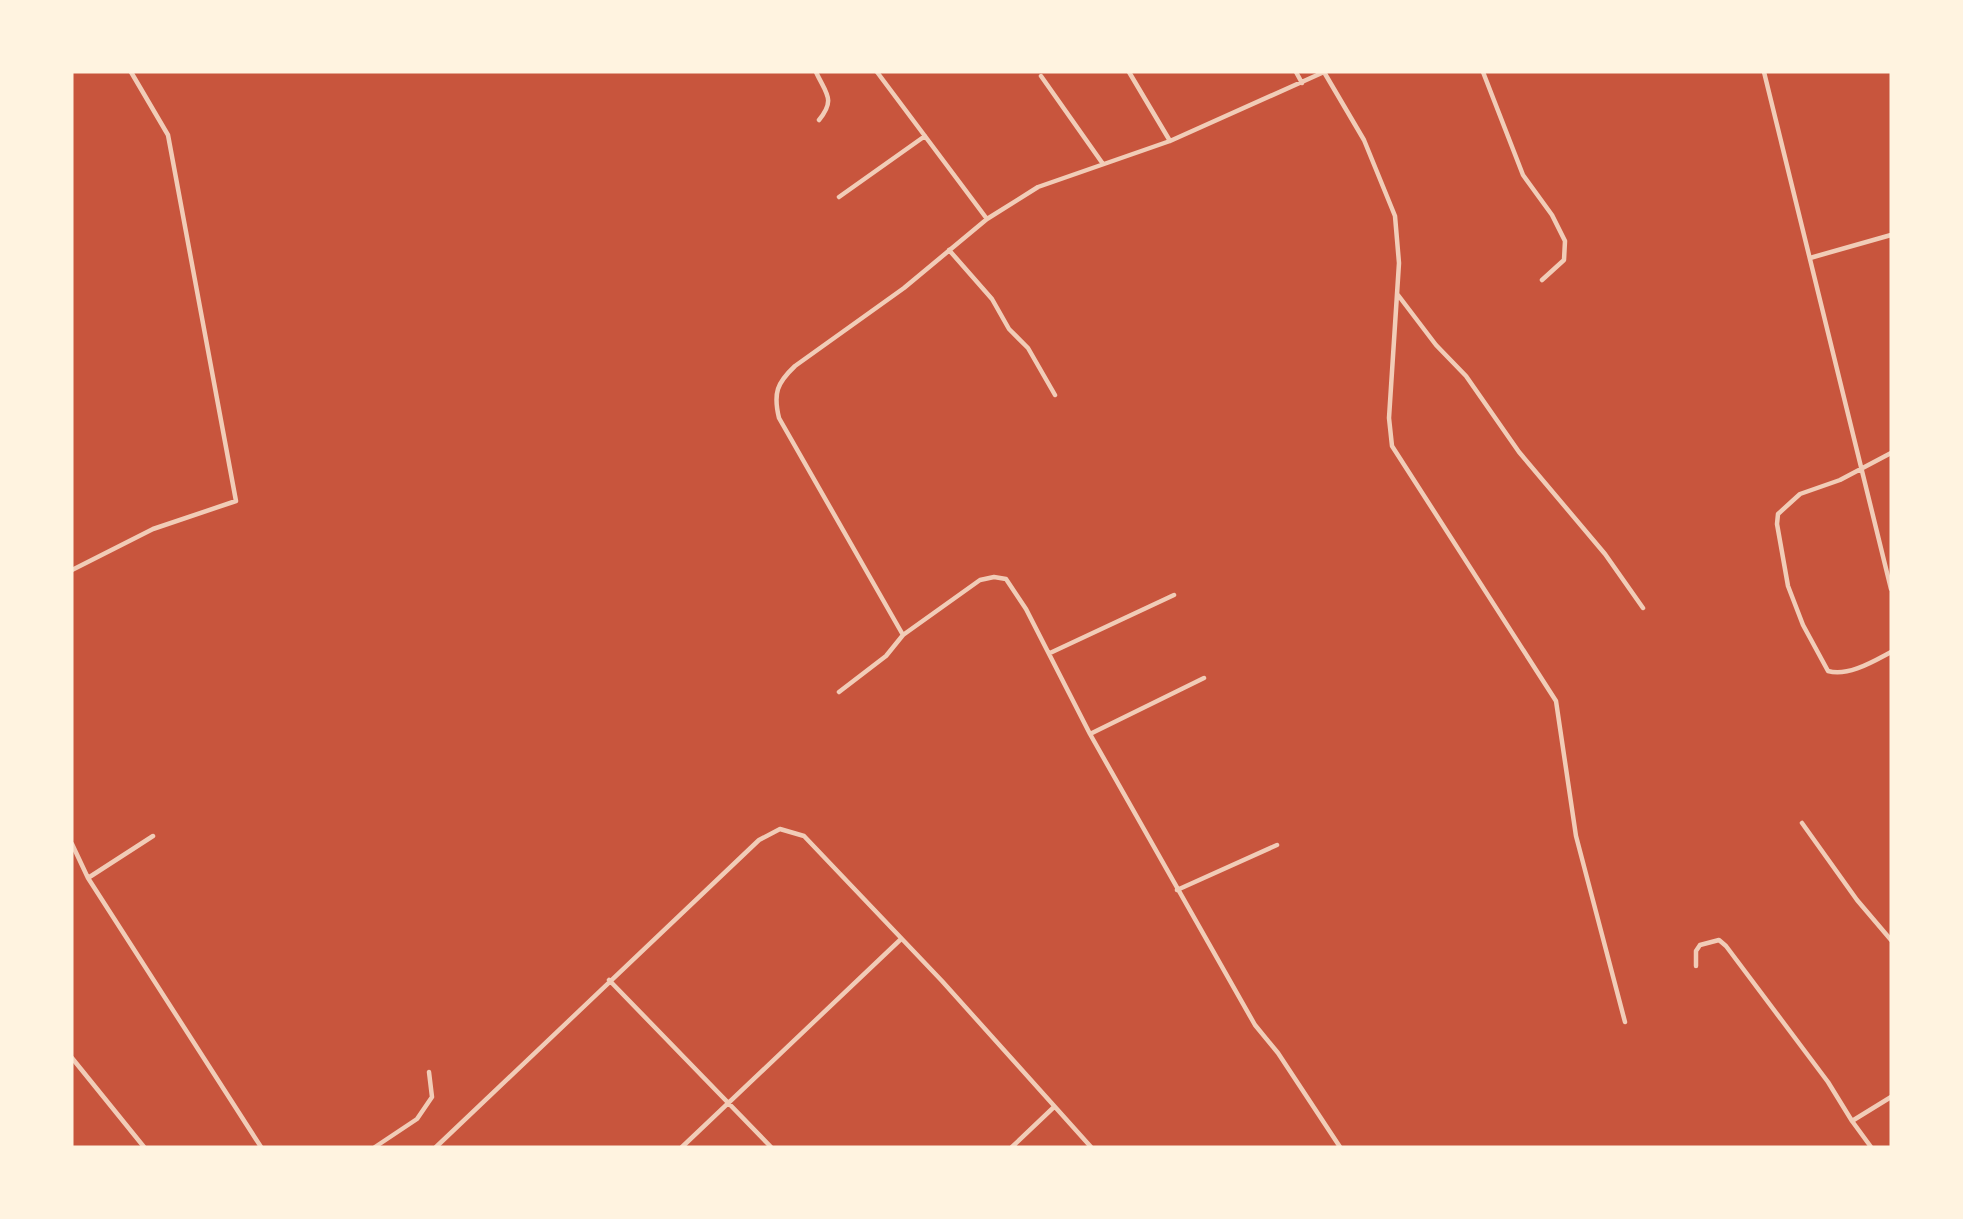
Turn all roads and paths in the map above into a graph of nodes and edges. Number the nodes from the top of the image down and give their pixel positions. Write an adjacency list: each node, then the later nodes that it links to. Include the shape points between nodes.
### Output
1 (131, 72): 25 (street, via 168,135 236,500 153,529)
2 (816, 72): 11 (street, via 829,100)
3 (877, 72): 12 (street)
4 (1129, 72): 13 (street)
5 (1296, 72): 10 (street)
6 (1324, 72): 10 (street); 21 (street, via 1364,139 1389,195 1395,216)
7 (1483, 72): 20 (street, via 1523,175 1565,241 1564,260)
8 (1764, 72): 19 (street)
9 (1041, 76): 14 (street)
10 (1301, 82): 13 (street)
11 (819, 120)
12 (925, 136): 15 (street); 16 (street)
13 (1170, 141): 14 (street)
14 (1103, 164): 16 (street, via 1038,187)
15 (839, 197)
16 (987, 219): 18 (street)
17 (1891, 235): 19 (street)
18 (949, 250): 22 (street, via 1028,348); 29 (street, via 796,366 779,381 774,399 779,418)
19 (1810, 258): 24 (street)
20 (1542, 280)
21 (1398, 295): 28 (street, via 1466,376 1519,452 1605,554); 45 (street, via 1389,438 1556,701 1576,836)
22 (1055, 395)
23 (1891, 453): 24 (street)
24 (1863, 468): 26 (street); 30 (street, via 1800,494 1777,514 1781,555 1803,625 1828,671 1839,673)
25 (72, 570)
26 (1891, 589)
27 (1174, 595): 31 (street)
28 (1643, 608)
29 (903, 635): 31 (street, via 980,580 994,577 1006,579 1016,591); 33 (street, via 886,656)
30 (1891, 652)
31 (1050, 653): 34 (street)
32 (1204, 678): 34 (street)
33 (839, 692)
34 (1090, 734): 40 (street)
35 (1802, 823): 42 (street)
36 (153, 836): 39 (street)
37 (72, 844): 39 (street)
38 (1277, 845): 40 (street)
39 (88, 878): 53 (street)
40 (1177, 890): 60 (street, via 1255,1026)
41 (900, 940): 44 (street, via 804,836 780,830 759,840); 49 (street); 50 (street)
42 (1891, 940)
43 (1696, 966): 51 (street, via 1700,945 1719,940 1726,946 1822,1073)
44 (609, 980): 49 (street); 55 (street)
45 (1625, 1022)
46 (72, 1058): 52 (street)
47 (429, 1072): 54 (street, via 432,1097 417,1119)
48 (1891, 1097): 51 (street)
49 (729, 1102): 56 (street); 57 (street)
50 (1054, 1107): 58 (street); 59 (street)
51 (1852, 1122): 61 (street)
52 (144, 1147)
53 (261, 1147)
54 (375, 1147)
55 (436, 1147)
56 (682, 1147)
57 (771, 1147)
58 (1012, 1147)
59 (1091, 1147)
60 (1340, 1147)
61 (1871, 1147)

